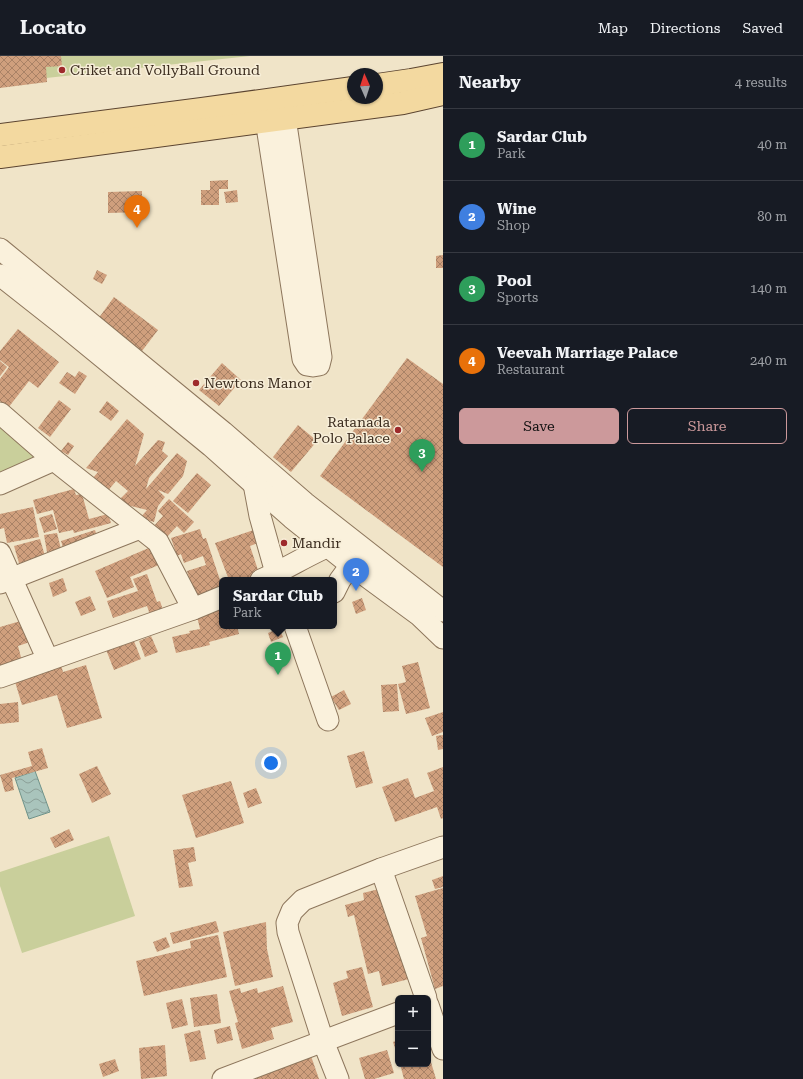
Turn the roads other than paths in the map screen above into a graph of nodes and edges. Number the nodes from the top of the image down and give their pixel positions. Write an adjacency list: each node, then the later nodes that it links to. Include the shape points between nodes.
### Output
1 (443, 74): 2 (main road)
2 (383, 84)
3 (347, 89): 6 (main road)
4 (443, 94): 5 (main road, via 402,103)
5 (275, 119): 5 (street, via 321,357 319,364 313,366 307,365 303,359); 7 (main road)
6 (0, 135)
7 (0, 157)
8 (0, 249): 15 (street, via 217,427 304,504)
9 (0, 275): 13 (street, via 205,441)
10 (0, 413): 11 (street)
11 (54, 460): 12 (street); 14 (street)
12 (0, 484)
13 (254, 484): 16 (street); 19 (street)
14 (140, 528): 21 (street); 24 (street, via 158,542)
15 (349, 538): 16 (street); 25 (street)
16 (329, 546): 18 (street); 20 (street)
17 (0, 553): 21 (street)
18 (351, 565): 22 (street); 27 (street, via 419,615)
19 (272, 577)
20 (274, 577)
21 (6, 581): 28 (street)
22 (337, 586)
23 (219, 598): 24 (street)
24 (193, 609): 28 (street)
25 (443, 611)
26 (301, 630): 30 (street)
27 (443, 638)
28 (48, 660): 29 (street)
29 (0, 677)
30 (328, 720)
31 (443, 847): 32 (street)
32 (381, 869): 33 (street); 38 (street, via 303,900 292,911 288,932)
33 (425, 995)
34 (443, 996): 35 (street)
35 (431, 1000)
36 (395, 1013): 38 (street)
37 (431, 1014): 39 (street)
38 (323, 1041): 40 (street); 41 (street)
39 (443, 1049)
40 (223, 1079)
41 (338, 1079)

